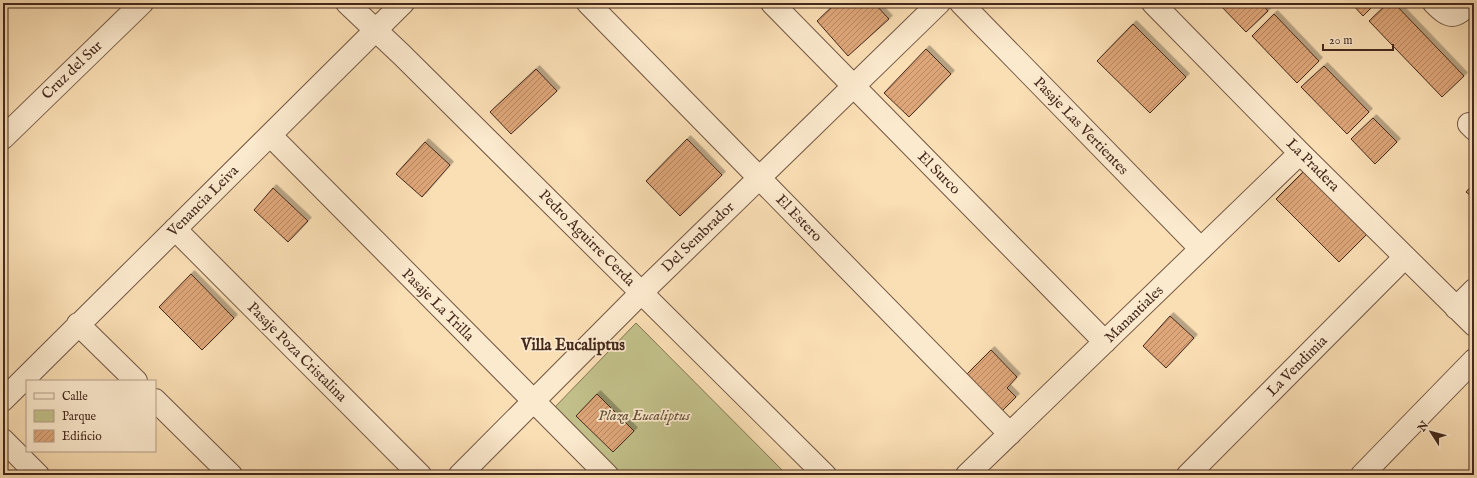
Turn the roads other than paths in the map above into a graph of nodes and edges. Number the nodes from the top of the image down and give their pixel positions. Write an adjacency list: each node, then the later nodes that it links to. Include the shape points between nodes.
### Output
1 (142, 3): 14 (street, Cruz del Sur)
2 (347, 3): 11 (street, Pedro Aguirre Cerda)
3 (403, 3): 11 (street, Venancia Leiva)
4 (588, 3): 16 (street, El Estero)
5 (772, 3): 12 (street, El Surco)
6 (939, 3): 12 (street, Del Sembrador)
7 (961, 3): 18 (street, Pasaje Las Vertientes)
8 (1153, 3): 15 (street, La Pradera)
9 (1434, 3): 10 (street, via 1443,12 1453,16)
10 (1470, 3)
11 (376, 30): 13 (street, Venancia Leiva); 21 (street, Pedro Aguirre Cerda)
12 (854, 86): 16 (street, Del Sembrador); 25 (street, El Surco)
13 (270, 135): 17 (street, Venancia Leiva); 30 (street, Pasaje La Trilla)
14 (3, 138)
15 (1300, 153): 18 (street, Manantiales); 19 (street, La Pradera)
16 (759, 178): 21 (street, Del Sembrador); 31 (street, El Estero)
17 (175, 229): 23 (street, Venancia Leiva); 35 (street, Pasaje Poza Cristalina)
18 (1201, 249): 25 (street, Manantiales)
19 (1405, 257): 22 (street, La Pradera); 40 (street, La Vendimia)
20 (1474, 290): 22 (street)
21 (641, 293): 30 (street, Del Sembrador); 38 (street, Pedro Aguirre Cerda)
22 (1456, 308): 24 (street, La Pradera)
23 (78, 324): 27 (street); 28 (street, Venancia Leiva)
24 (1474, 326)
25 (1105, 342): 31 (street, Manantiales)
26 (1474, 360): 41 (street)
27 (135, 380)
28 (3, 400)
29 (156, 401): 34 (street)
30 (534, 401): 36 (street, Del Sembrador); 37 (street, Pasaje La Trilla)
31 (1010, 434): 39 (street, Manantiales)
32 (3, 440): 33 (street)
33 (38, 475)
34 (231, 475)
35 (420, 475)
36 (460, 475)
37 (607, 475)
38 (825, 475)
39 (968, 475)
40 (1188, 475)
41 (1362, 475)

